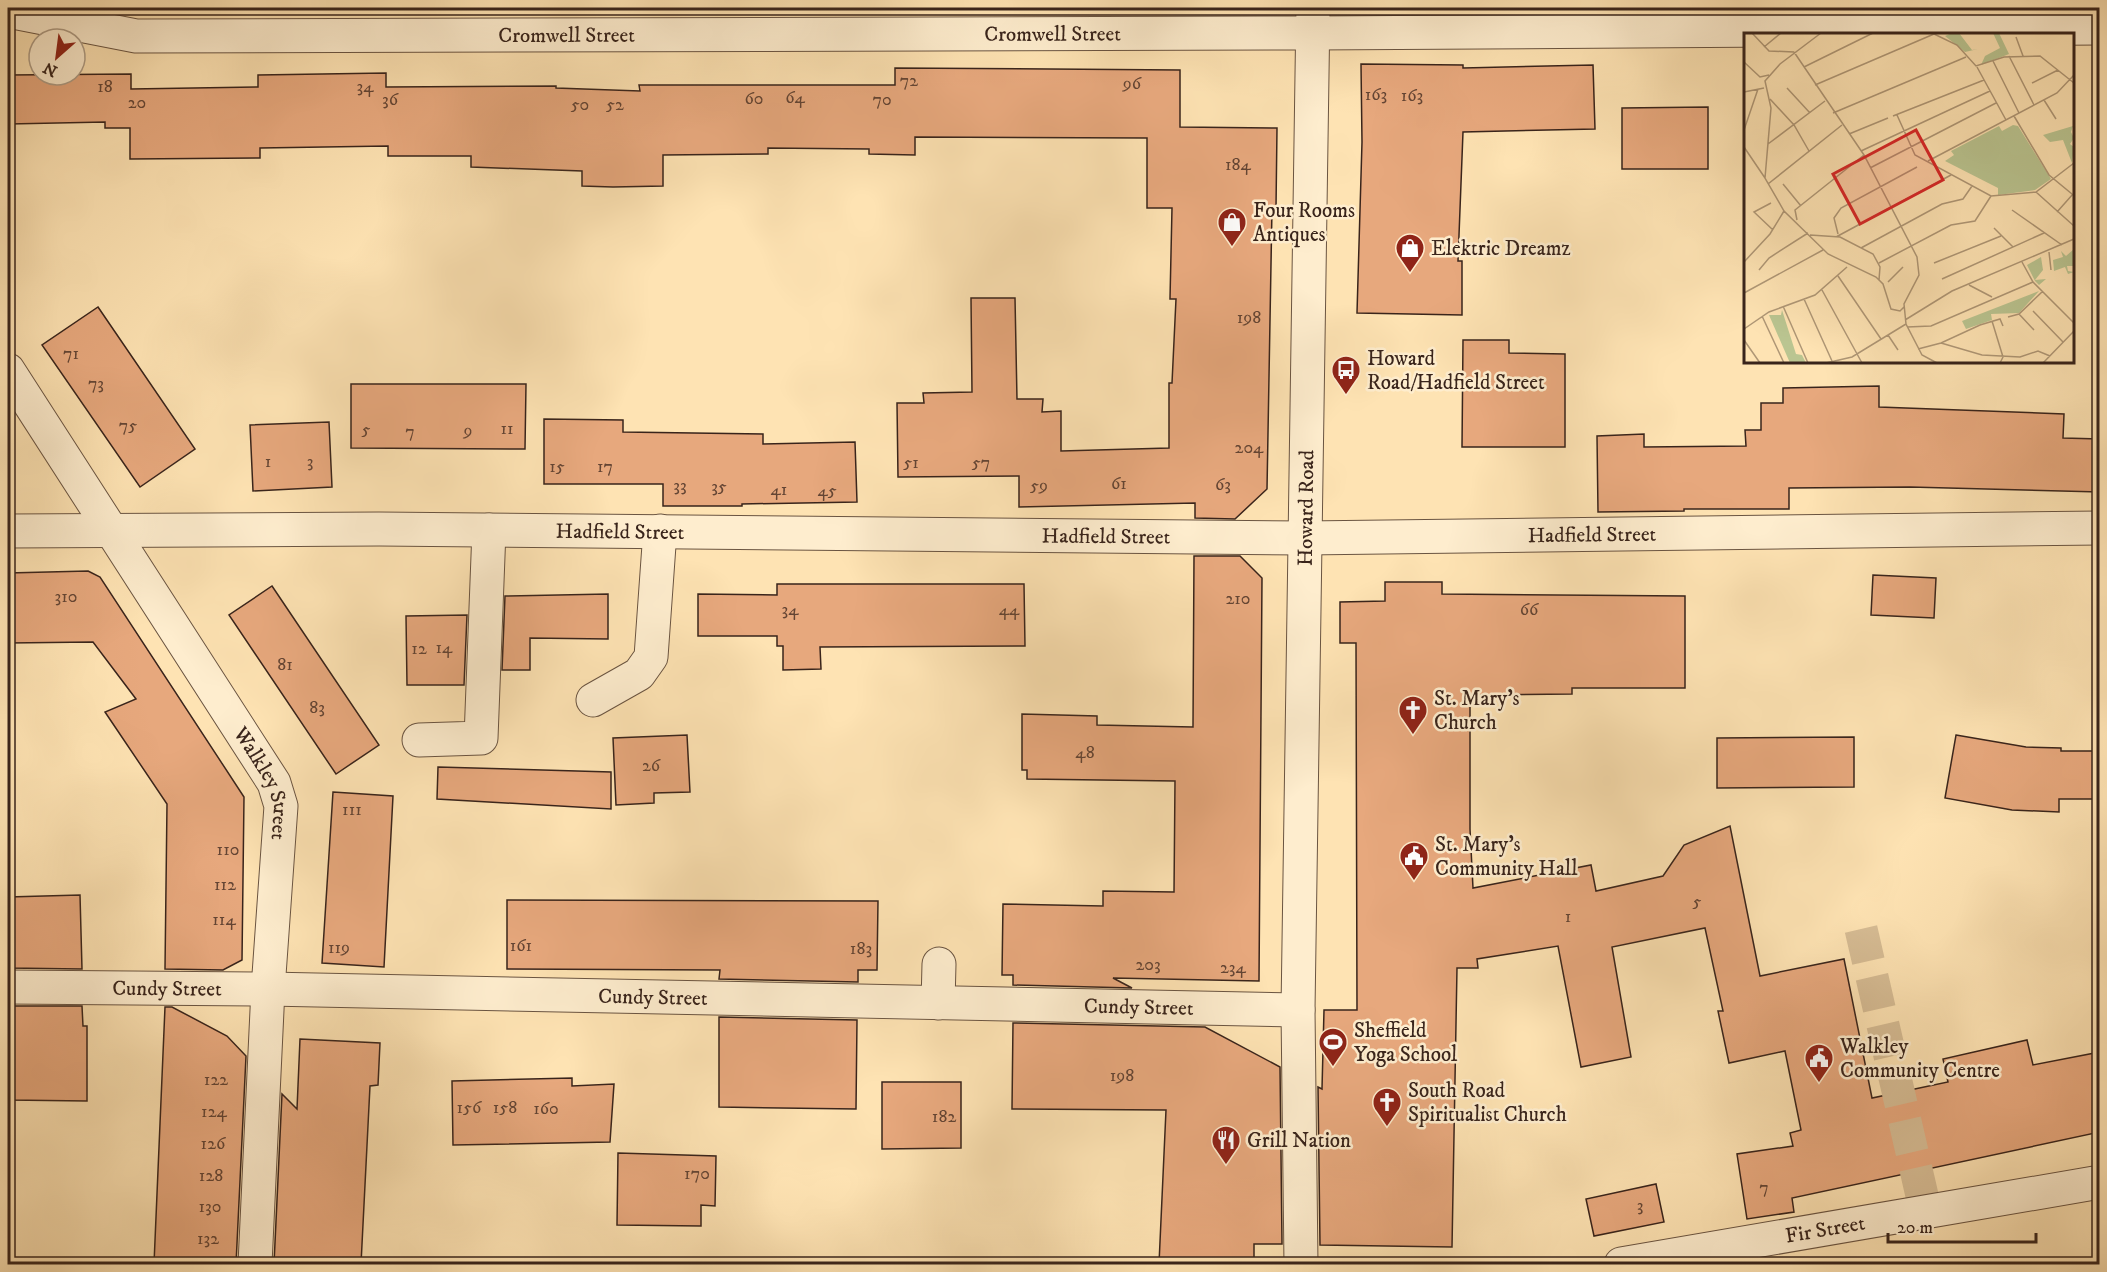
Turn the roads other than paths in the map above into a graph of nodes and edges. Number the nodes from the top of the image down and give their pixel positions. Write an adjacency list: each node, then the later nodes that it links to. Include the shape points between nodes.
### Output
1 (8, 11): 2 (street, Cromwell Street, via 136,36)
2 (1313, 20): 3 (street, Cromwell Street); 10 (street, Howard Road)
3 (2100, 28)
4 (8, 370): 8 (street, Walkley Street)
5 (2100, 528): 10 (street, Hadfield Street)
6 (489, 530): 8 (street, Hadfield Street); 9 (street, Hadfield Street); 12 (street, via 481,738)
7 (8, 531): 8 (street, Hadfield Street)
8 (113, 531): 15 (street, Walkley Street, via 274,783 281,806)
9 (660, 531): 10 (street, Hadfield Street); 11 (street, via 651,657 639,674)
10 (1305, 538): 17 (street, Howard Road)
11 (593, 700)
12 (419, 740)
13 (939, 964): 16 (street)
14 (8, 987): 15 (street, Cundy Street)
15 (268, 989): 16 (street, Cundy Street); 19 (street, Walkley Street)
16 (938, 1002): 17 (street, Cundy Street)
17 (1298, 1010): 20 (street, Howard Road)
18 (2100, 1182): 21 (street, Fir Street)
19 (255, 1264)
20 (1301, 1264)
21 (1621, 1264)

